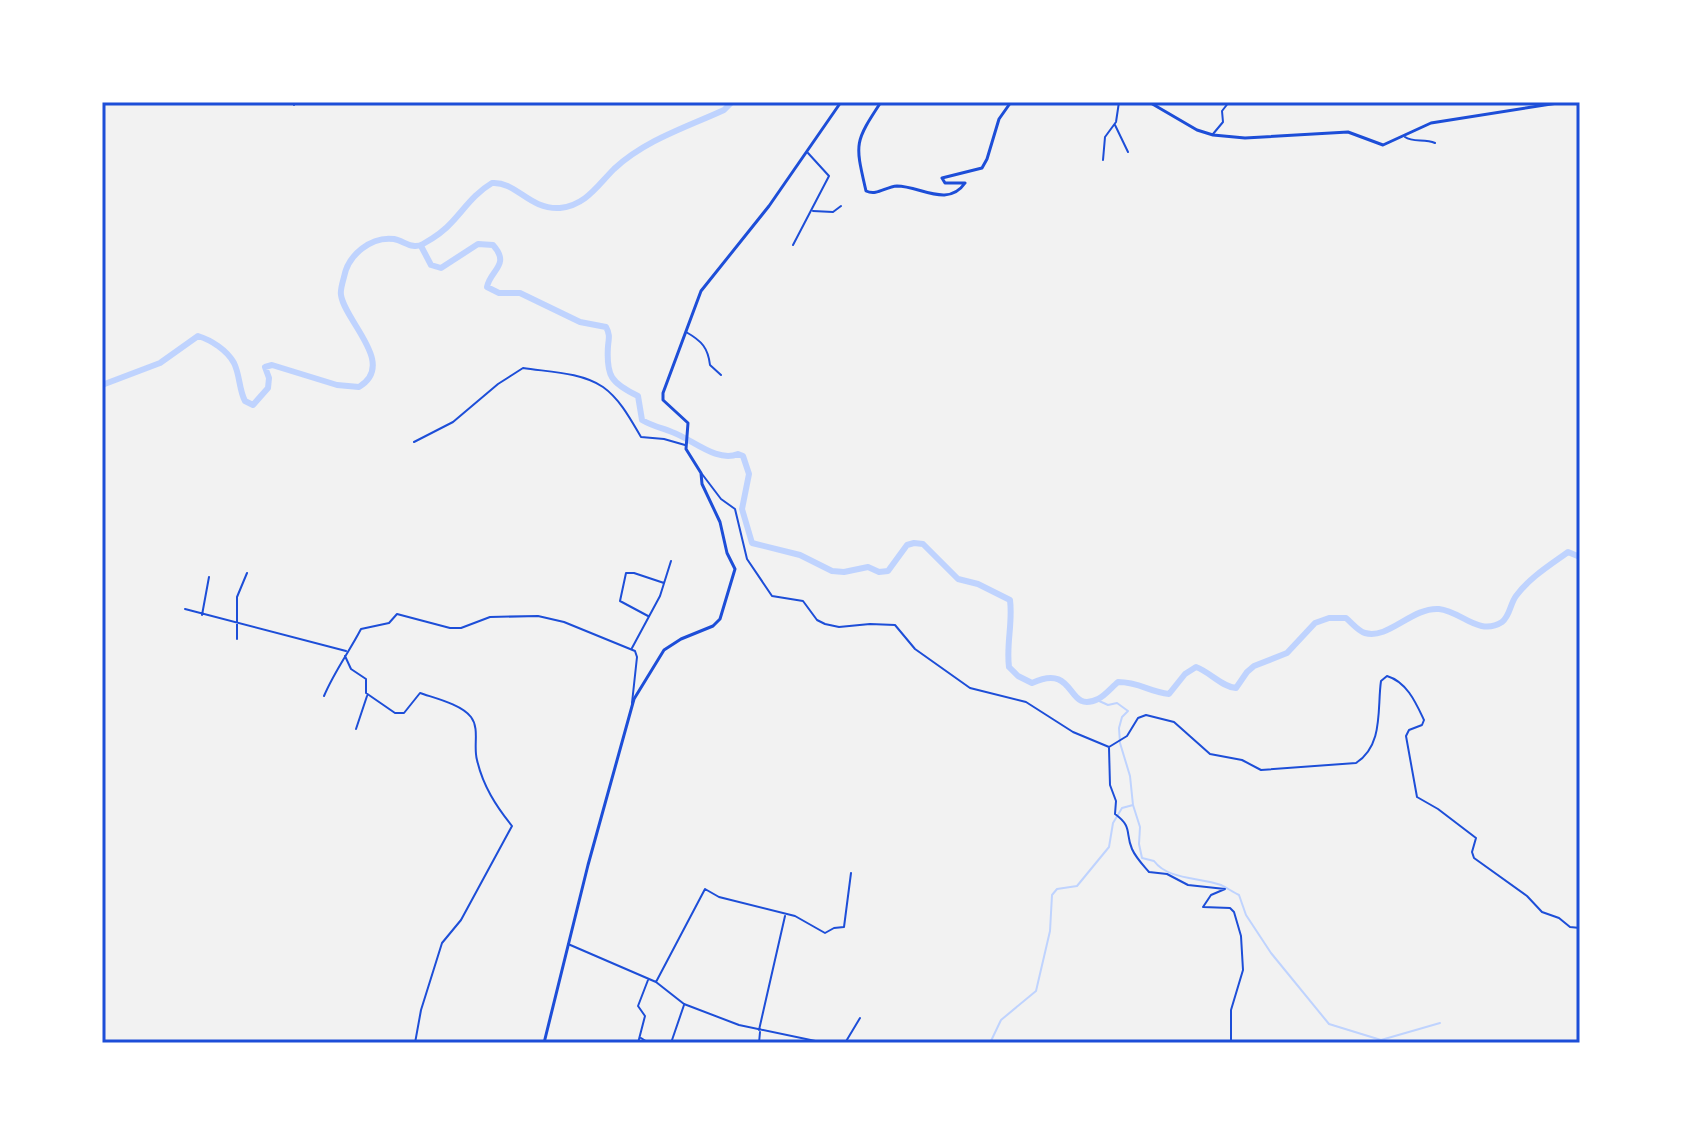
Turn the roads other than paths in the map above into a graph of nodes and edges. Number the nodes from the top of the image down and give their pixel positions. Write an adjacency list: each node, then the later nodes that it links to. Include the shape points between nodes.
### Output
1 (841, 102): 12 (main road)
2 (881, 102): 3 (main road, via 858,141 866,191 901,186 946,196 965,183 945,183 942,178 984,165 999,119)
3 (1011, 102)
4 (1119, 102): 8 (street)
5 (1149, 102): 9 (main road)
6 (1229, 102): 9 (street)
7 (1564, 102): 10 (main road, via 1441,121)
8 (1114, 124): 13 (street); 14 (street, via 1105,137)
9 (1213, 135): 10 (main road, via 1348,132 1383,145)
10 (1405, 137): 11 (street)
11 (1435, 143)
12 (807, 152): 16 (street, via 829,176); 18 (main road, via 701,291)
13 (1128, 152)
14 (1103, 160)
15 (841, 206): 16 (street, via 833,212)
16 (812, 211): 17 (street)
17 (793, 245)
18 (685, 332): 19 (street, via 709,350 710,365); 21 (main road, via 662,398 688,423)
19 (721, 375)
20 (414, 442): 21 (street, via 453,422 523,368 599,385 625,410 641,437)
21 (685, 444): 22 (main road)
22 (701, 473): 37 (main road, via 735,569 724,612 713,626 664,650); 39 (street, via 735,509 747,559 772,596 803,601 825,624 895,625 915,649 970,688 1026,702)
23 (671, 561): 26 (street)
24 (247, 573): 30 (street, via 237,597)
25 (209, 577): 28 (street)
26 (664, 583): 29 (street); 29 (street, via 626,573 620,601)
27 (185, 609): 28 (street)
28 (202, 615): 30 (street)
29 (648, 616): 32 (street)
30 (238, 623): 31 (street); 33 (street)
31 (237, 639)
32 (631, 650): 33 (street, via 538,616 490,617 450,628 397,614 389,623 364,627); 37 (street, via 637,657)
33 (347, 651): 34 (street)
34 (345, 656): 35 (street, via 351,669 367,681); 36 (street)
35 (366, 693): 38 (street); 50 (street, via 398,715 420,693 471,716 477,760 490,797 512,826 461,920 442,943)
36 (324, 696)
37 (631, 708): 43 (main road)
38 (356, 729)
39 (1109, 747): 42 (street, via 1138,718 1149,715 1180,726 1210,754 1261,770 1356,763 1367,754 1379,723 1381,681 1393,677 1424,720 1406,736 1416,795 1476,838 1474,858 1542,912); 58 (street, via 1115,814 1126,821 1136,857 1149,872 1188,885 1225,889 1211,895 1203,907 1230,908 1241,936 1243,970 1231,1010)
40 (851, 873): 41 (street, via 844,927 825,933)
41 (785, 915): 45 (street, via 705,889); 48 (street)
42 (1580, 928)
43 (568, 944): 44 (street); 51 (main road)
44 (648, 979): 45 (street); 49 (street, via 638,1006 645,1016)
45 (656, 982): 46 (street)
46 (684, 1004): 48 (street); 54 (street)
47 (860, 1018): 57 (street)
48 (759, 1031): 55 (street); 56 (street)
49 (640, 1038): 52 (street); 53 (street)
50 (415, 1043)
51 (544, 1043)
52 (638, 1043)
53 (649, 1043)
54 (671, 1043)
55 (759, 1043)
56 (825, 1043)
57 (845, 1043)
58 (1231, 1043)

